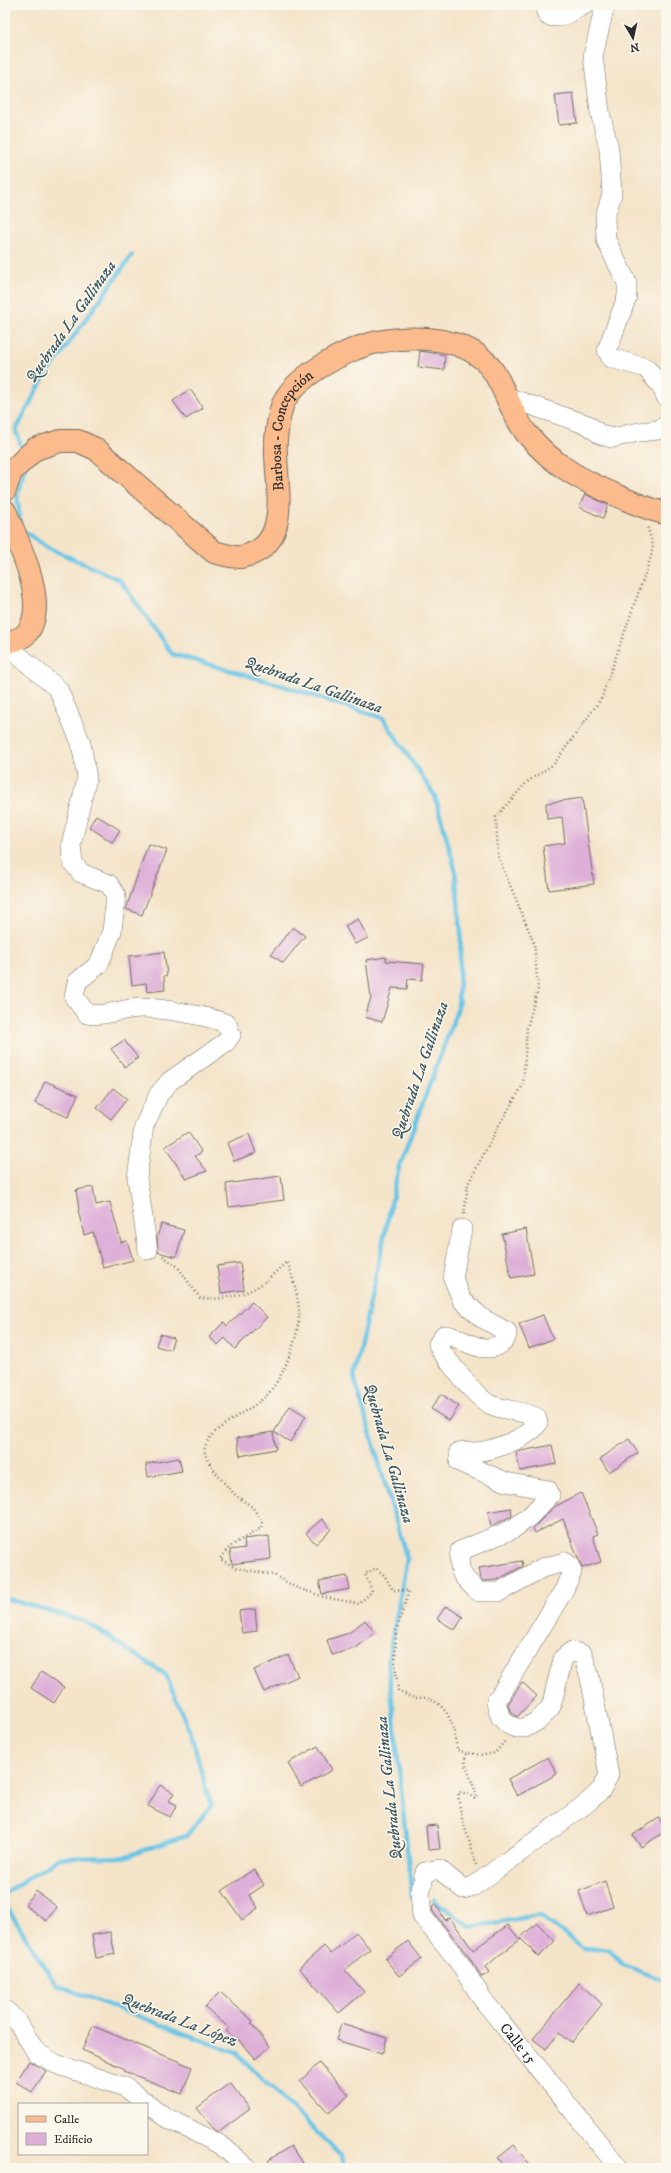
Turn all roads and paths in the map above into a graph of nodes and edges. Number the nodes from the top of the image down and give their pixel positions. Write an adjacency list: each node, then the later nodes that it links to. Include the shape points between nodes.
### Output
1 (548, 5): 2 (street, via 546,12 554,18 564,16)
2 (584, 5)
3 (605, 5): 5 (street, via 593,56 600,112 609,149 612,194 605,216 606,240 625,278 627,297 607,350 611,358 646,368 662,387)
4 (507, 397): 6 (street, via 588,425 601,435 612,438 658,430); 7 (main road, Barbosa - Concepción, via 482,357 467,348 444,342 378,342 358,348 320,367 294,389 282,405 276,440 279,501 277,524 272,536 260,549 240,557 214,552 96,449 78,442 60,441 34,449 11,472); 9 (main road, Barbosa - Concepción, via 526,433 555,462 581,480)
5 (666, 397)
6 (666, 425)
7 (5, 490)
8 (5, 512): 10 (main road, via 28,568 35,602 32,622 25,636)
9 (658, 512): 11 (path, via 646,529 653,546 651,558 601,699 554,764 527,782 496,817 498,856 534,943 538,989 527,1028 523,1086 468,1184)
10 (5, 644): 12 (street, via 58,689 81,743 88,778 71,844 73,863 81,873 110,884 116,895 112,931 99,964 77,982 74,997 86,1014 100,1016 141,1008 215,1018 227,1024 230,1035 226,1042 170,1081 159,1094 144,1126 137,1178)
11 (462, 1228): 13 (street, via 453,1278 462,1300 482,1318 507,1332 507,1337 502,1344 485,1349 452,1335 444,1335 438,1344 472,1389 492,1406 528,1414 536,1417 538,1423 532,1432 500,1445 474,1452 459,1452 459,1462 506,1482 548,1490 550,1495 513,1529 460,1552 458,1566 464,1579 479,1592 499,1592 542,1568 557,1563 565,1562 570,1565 572,1572 564,1590 496,1702 500,1716 507,1724)
12 (148, 1250): 14 (path, via 178,1266 200,1298 214,1300 250,1290 266,1281 287,1262 291,1270 299,1312 290,1353 279,1378 266,1397 211,1435 204,1446 205,1454 225,1484 238,1498 251,1506 262,1522 261,1528 234,1543 225,1550 220,1559 236,1568 274,1575 295,1587 324,1597 359,1604 372,1591 365,1574 376,1568 384,1575 393,1590 408,1591 396,1631 395,1662 398,1690 411,1698 425,1698 436,1702 447,1712 454,1726 457,1750)
13 (516, 1728): 14 (path, via 495,1753); 15 (street, via 525,1728 539,1720 551,1707 563,1658 572,1651 579,1652 583,1656 590,1678 608,1775 601,1790 587,1804)
14 (467, 1753): 15 (path, via 467,1769 477,1795 476,1798 459,1792 458,1797)
15 (480, 1880): 20 (street, Calle 15, via 474,1886 463,1889 439,1869 425,1872 420,1894 422,1916 456,1958 484,2001)
16 (5, 2010): 17 (street, via 17,2021 36,2052 56,2064 125,2087)
17 (146, 2103)
18 (148, 2104): 19 (street, via 165,2117 221,2145)
19 (247, 2168)
20 (619, 2168)

